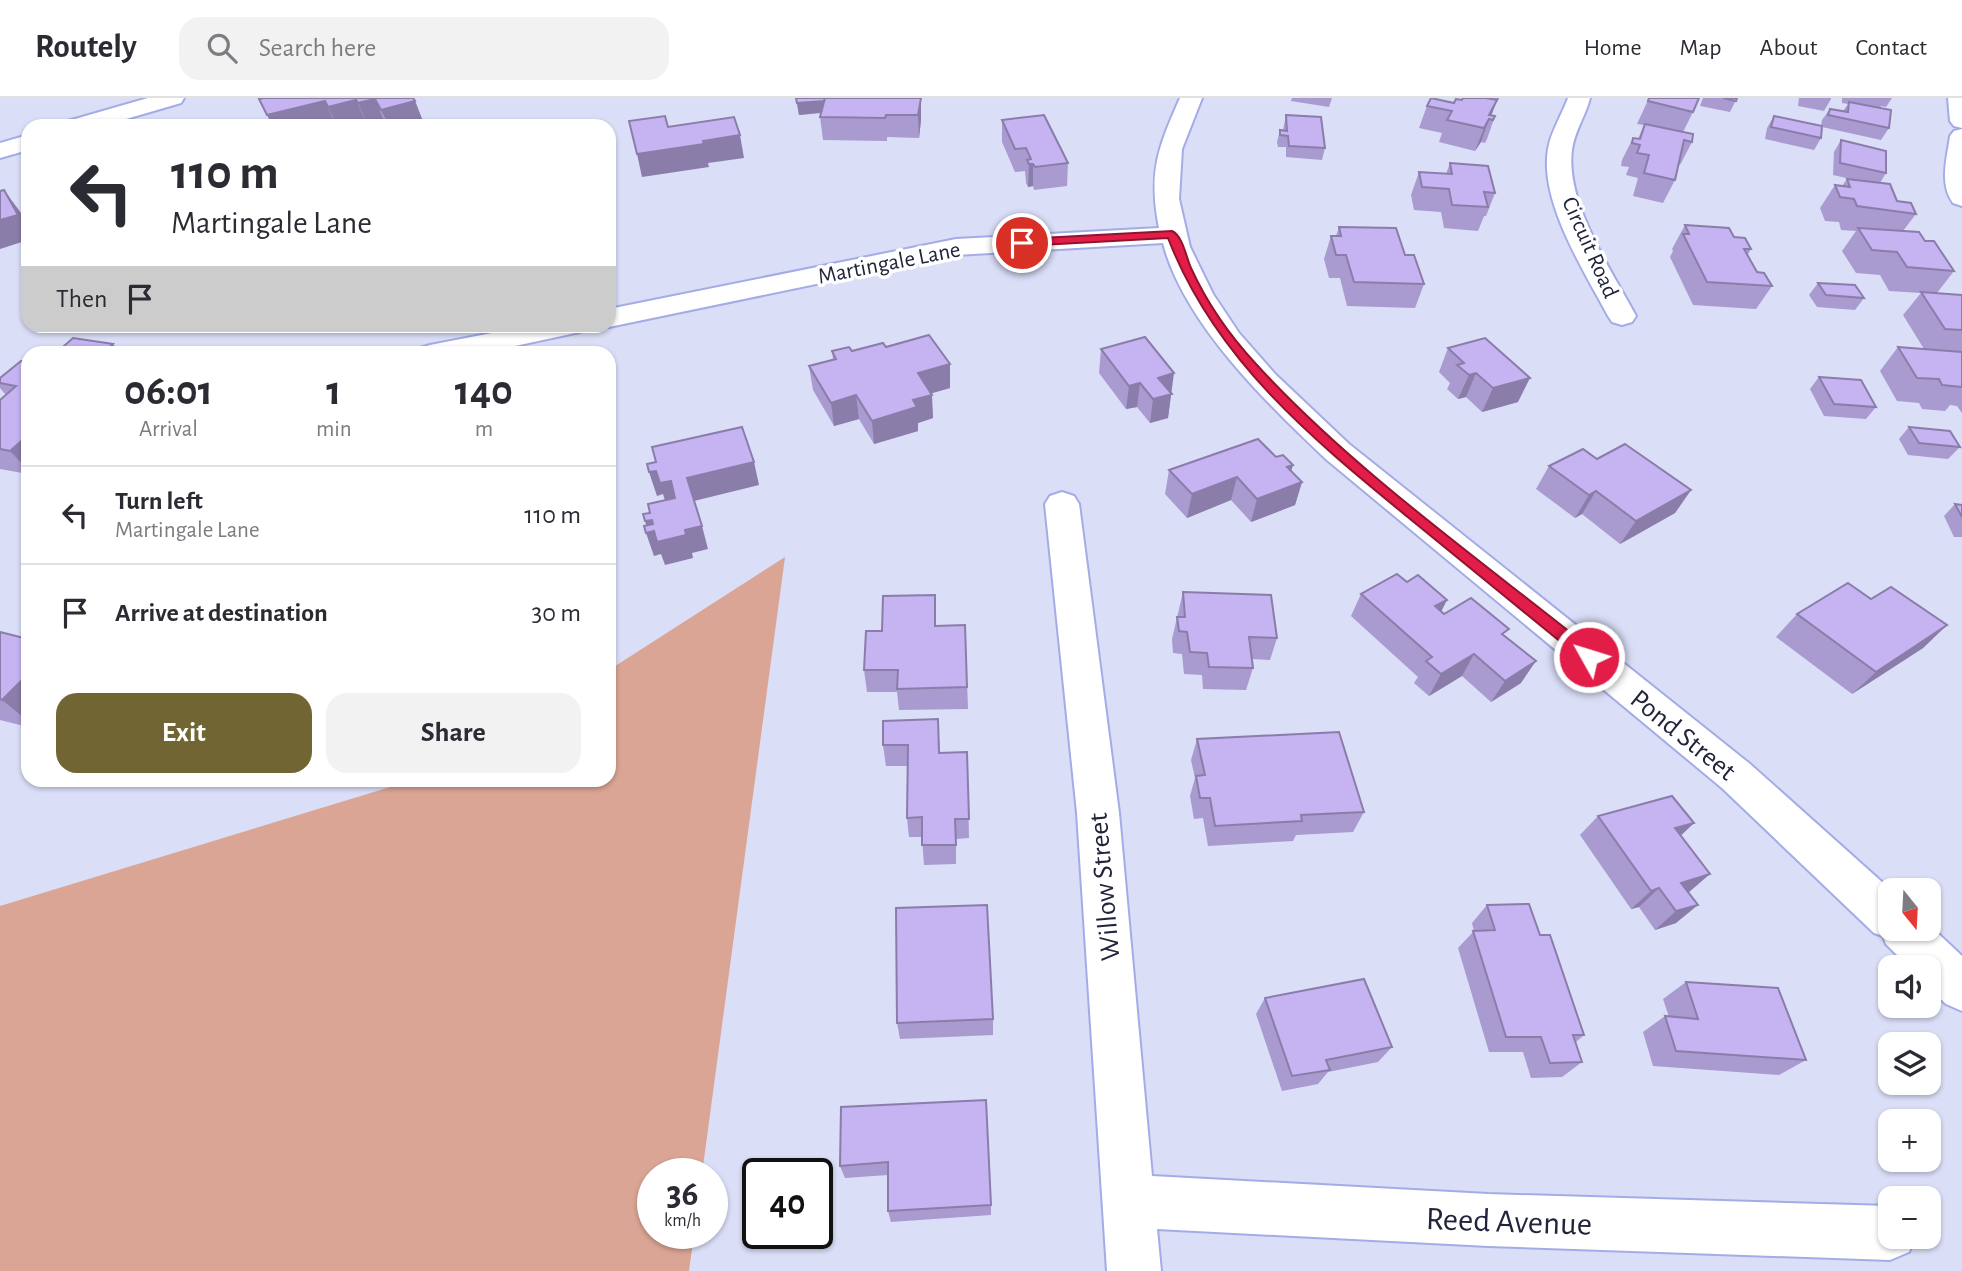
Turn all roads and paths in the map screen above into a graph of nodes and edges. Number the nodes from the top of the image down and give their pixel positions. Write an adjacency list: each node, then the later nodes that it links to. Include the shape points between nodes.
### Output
1 (1191, 98): 11 (street, Pond Street, via 1167,167)
2 (1579, 98): 12 (street, Circuit Road, via 1560,149 1559,175 1572,217)
3 (1959, 98): 6 (street)
4 (159, 100): 5 (street)
5 (79, 117)
6 (1962, 121)
7 (1962, 136): 10 (street, via 1957,180)
8 (21, 144): 9 (street)
9 (0, 150)
10 (1962, 198)
11 (1172, 234): 13 (street, Martingale Lane, via 949,248); 17 (street, Pond Street, via 1210,314 1241,355 1310,427 1736,776)
12 (1622, 316)
13 (616, 317)
14 (535, 333): 15 (street)
15 (470, 346)
16 (1062, 504): 20 (street, Willow Street, via 1098,813)
17 (1878, 907)
18 (1915, 942): 19 (street)
19 (1962, 988)
20 (1128, 1201): 21 (street, Reed Avenue, via 1488,1220); 22 (street, Willow Street)
21 (1878, 1233)
22 (1134, 1271)

